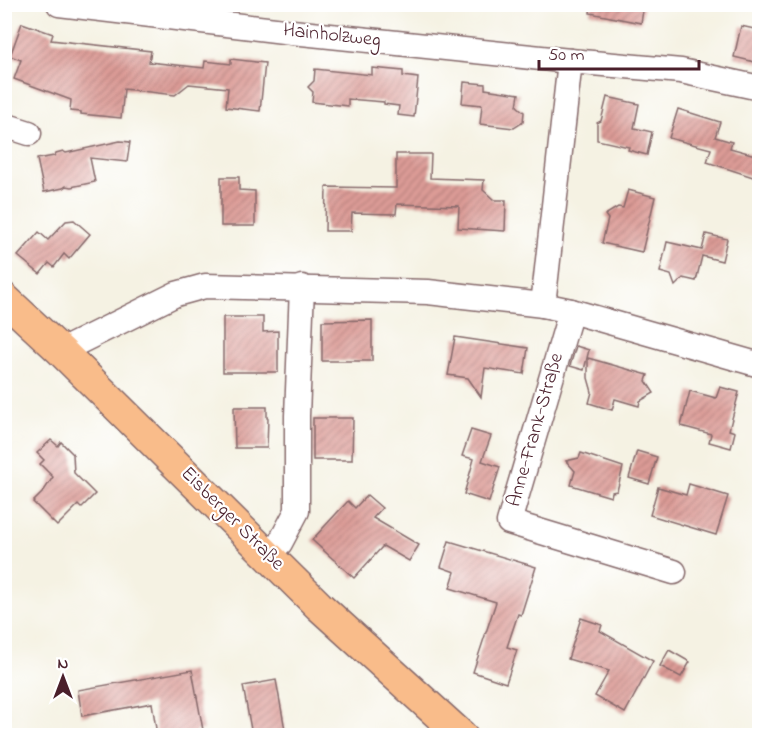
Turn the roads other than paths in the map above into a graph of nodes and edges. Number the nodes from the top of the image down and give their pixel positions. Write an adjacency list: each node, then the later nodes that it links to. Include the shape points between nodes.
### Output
1 (59, 4): 2 (street, Hainholzweg)
2 (570, 61): 3 (street, Hainholzweg, via 681,71); 8 (street)
3 (759, 88)
4 (4, 126): 5 (street)
5 (29, 133)
6 (302, 287): 8 (street, via 428,292); 10 (street, via 205,286 176,294); 12 (street, via 297,511 280,543)
7 (4, 298): 10 (main road, Eisberger Straße)
8 (543, 305): 9 (street)
9 (571, 311): 11 (street); 13 (street, Anne-Frank-Straße, via 509,522)
10 (62, 351): 12 (main road, Eisberger Straße)
11 (759, 365)
12 (268, 554): 14 (main road, Eisberger Straße, via 319,606)
13 (674, 572)
14 (462, 735)

